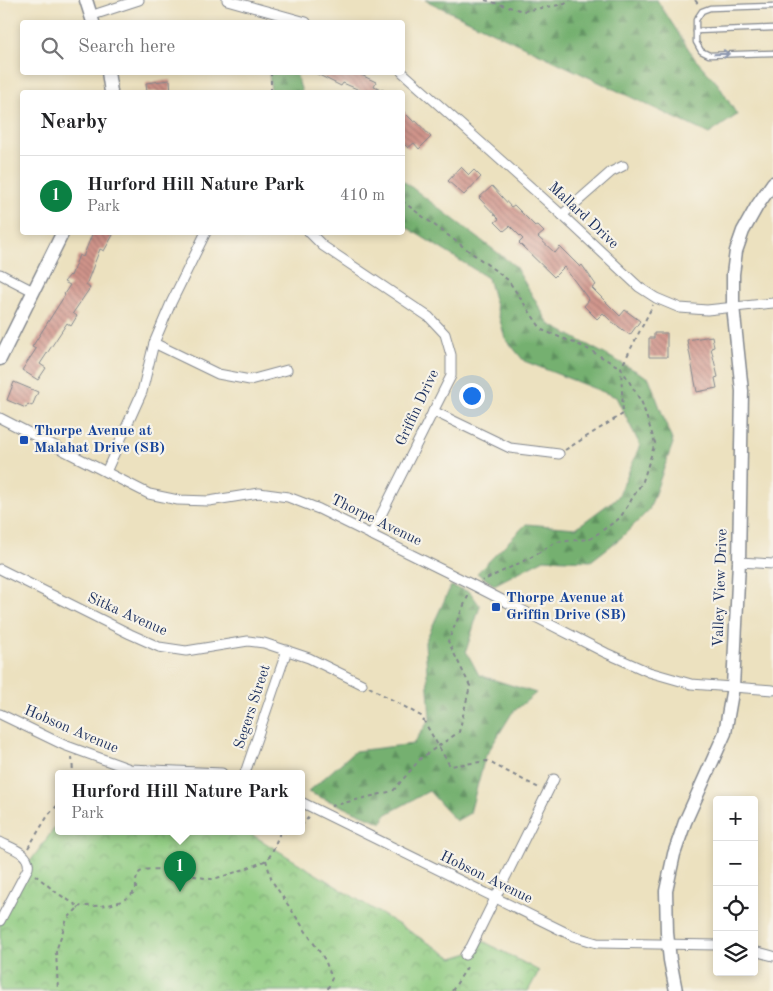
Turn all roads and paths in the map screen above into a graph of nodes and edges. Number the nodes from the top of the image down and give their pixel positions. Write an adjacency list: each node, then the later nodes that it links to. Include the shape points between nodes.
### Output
1 (86, 0): 7 (street)
2 (138, 0): 7 (street)
3 (227, 0): 8 (street)
4 (485, 0): 5 (path, via 524,11 565,4)
5 (570, 0)
6 (773, 6): 10 (lane, via 710,8 702,11 696,20)
7 (91, 19)
8 (299, 20)
9 (773, 28): 10 (lane)
10 (696, 31): 11 (lane, one-way to 11, via 696,42 701,51 709,55)
11 (773, 53)
12 (108, 75): 15 (street)
13 (271, 75): 16 (path)
14 (405, 75): 20 (street, Mallard Drive)
15 (111, 90)
16 (271, 90)
17 (623, 166): 20 (street, via 611,172)
18 (773, 183): 28 (street, Valley View Drive, via 756,206 736,251)
19 (405, 203): 31 (path, via 508,280 542,330 584,347)
20 (562, 215): 26 (street, Mallard Drive, via 639,288)
21 (61, 235): 25 (street)
22 (205, 235): 29 (street)
23 (312, 235): 33 (street, Griffin Drive, via 323,246 429,317 445,334 451,355 450,376)
24 (0, 274): 25 (street)
25 (33, 291): 30 (street)
26 (656, 298): 28 (street, Mallard Drive, via 680,308 707,310); 31 (path)
27 (773, 303): 28 (street, Mallard Drive)
28 (733, 306): 38 (street, Valley View Drive, via 742,391)
29 (154, 342): 32 (street, via 218,374 250,380); 36 (street, via 142,392)
30 (0, 359)
31 (621, 368): 35 (path, via 623,414); 41 (path, via 642,403 655,443 642,481 620,518 590,540 556,542)
32 (287, 370)
33 (433, 411): 35 (street, via 510,448); 37 (street, Griffin Drive)
34 (0, 418): 36 (street, Thorpe Avenue)
35 (559, 454)
36 (106, 472): 37 (street, Thorpe Avenue, via 149,494 178,500 209,501 259,493 288,497)
37 (371, 535): 41 (street, Thorpe Avenue)
38 (739, 562): 39 (street); 44 (street, Valley View Drive)
39 (773, 564)
40 (0, 569): 42 (street, Sitka Avenue, via 159,647 186,650 248,641)
41 (474, 585): 44 (street, Thorpe Avenue, via 649,672 691,684); 47 (path, via 448,641 470,686 459,732)
42 (286, 650): 43 (street, Sitka Avenue); 51 (street, Segers Street)
43 (362, 684): 47 (path, via 421,716)
44 (733, 687): 45 (street); 66 (street, Valley View Drive, via 725,734 684,822 674,854 666,890)
45 (773, 690)
46 (0, 714): 48 (street, Hobson Avenue)
47 (439, 746): 53 (path, via 450,766 488,761); 56 (path, via 421,758 393,791)
48 (71, 747): 49 (path); 50 (street, Hobson Avenue, via 130,769)
49 (73, 770)
50 (153, 770)
51 (246, 770)
52 (554, 779): 53 (street)
53 (548, 793): 63 (street)
54 (305, 804): 56 (street, Hobson Avenue)
55 (55, 808): 60 (path)
56 (316, 810): 57 (path); 63 (street, Hobson Avenue)
57 (305, 822)
58 (279, 835): 61 (path)
59 (0, 842): 60 (street)
60 (25, 855): 62 (street)
61 (266, 860): 64 (path, via 214,879 147,870 136,878 136,890 128,899 106,906); 72 (path, via 272,881 325,960 332,978)
62 (28, 868): 64 (path); 65 (street)
63 (495, 898): 66 (street, Hobson Avenue, via 573,936 597,943); 69 (street)
64 (78, 908): 71 (path, via 67,919 56,952)
65 (0, 921)
66 (668, 944): 67 (street, Hobson Avenue); 74 (street, Valley View Drive)
67 (713, 945)
68 (758, 952): 70 (street)
69 (465, 956): 73 (path, via 469,964)
70 (773, 956)
71 (58, 991)
72 (327, 991)
73 (452, 991)
74 (676, 991)

